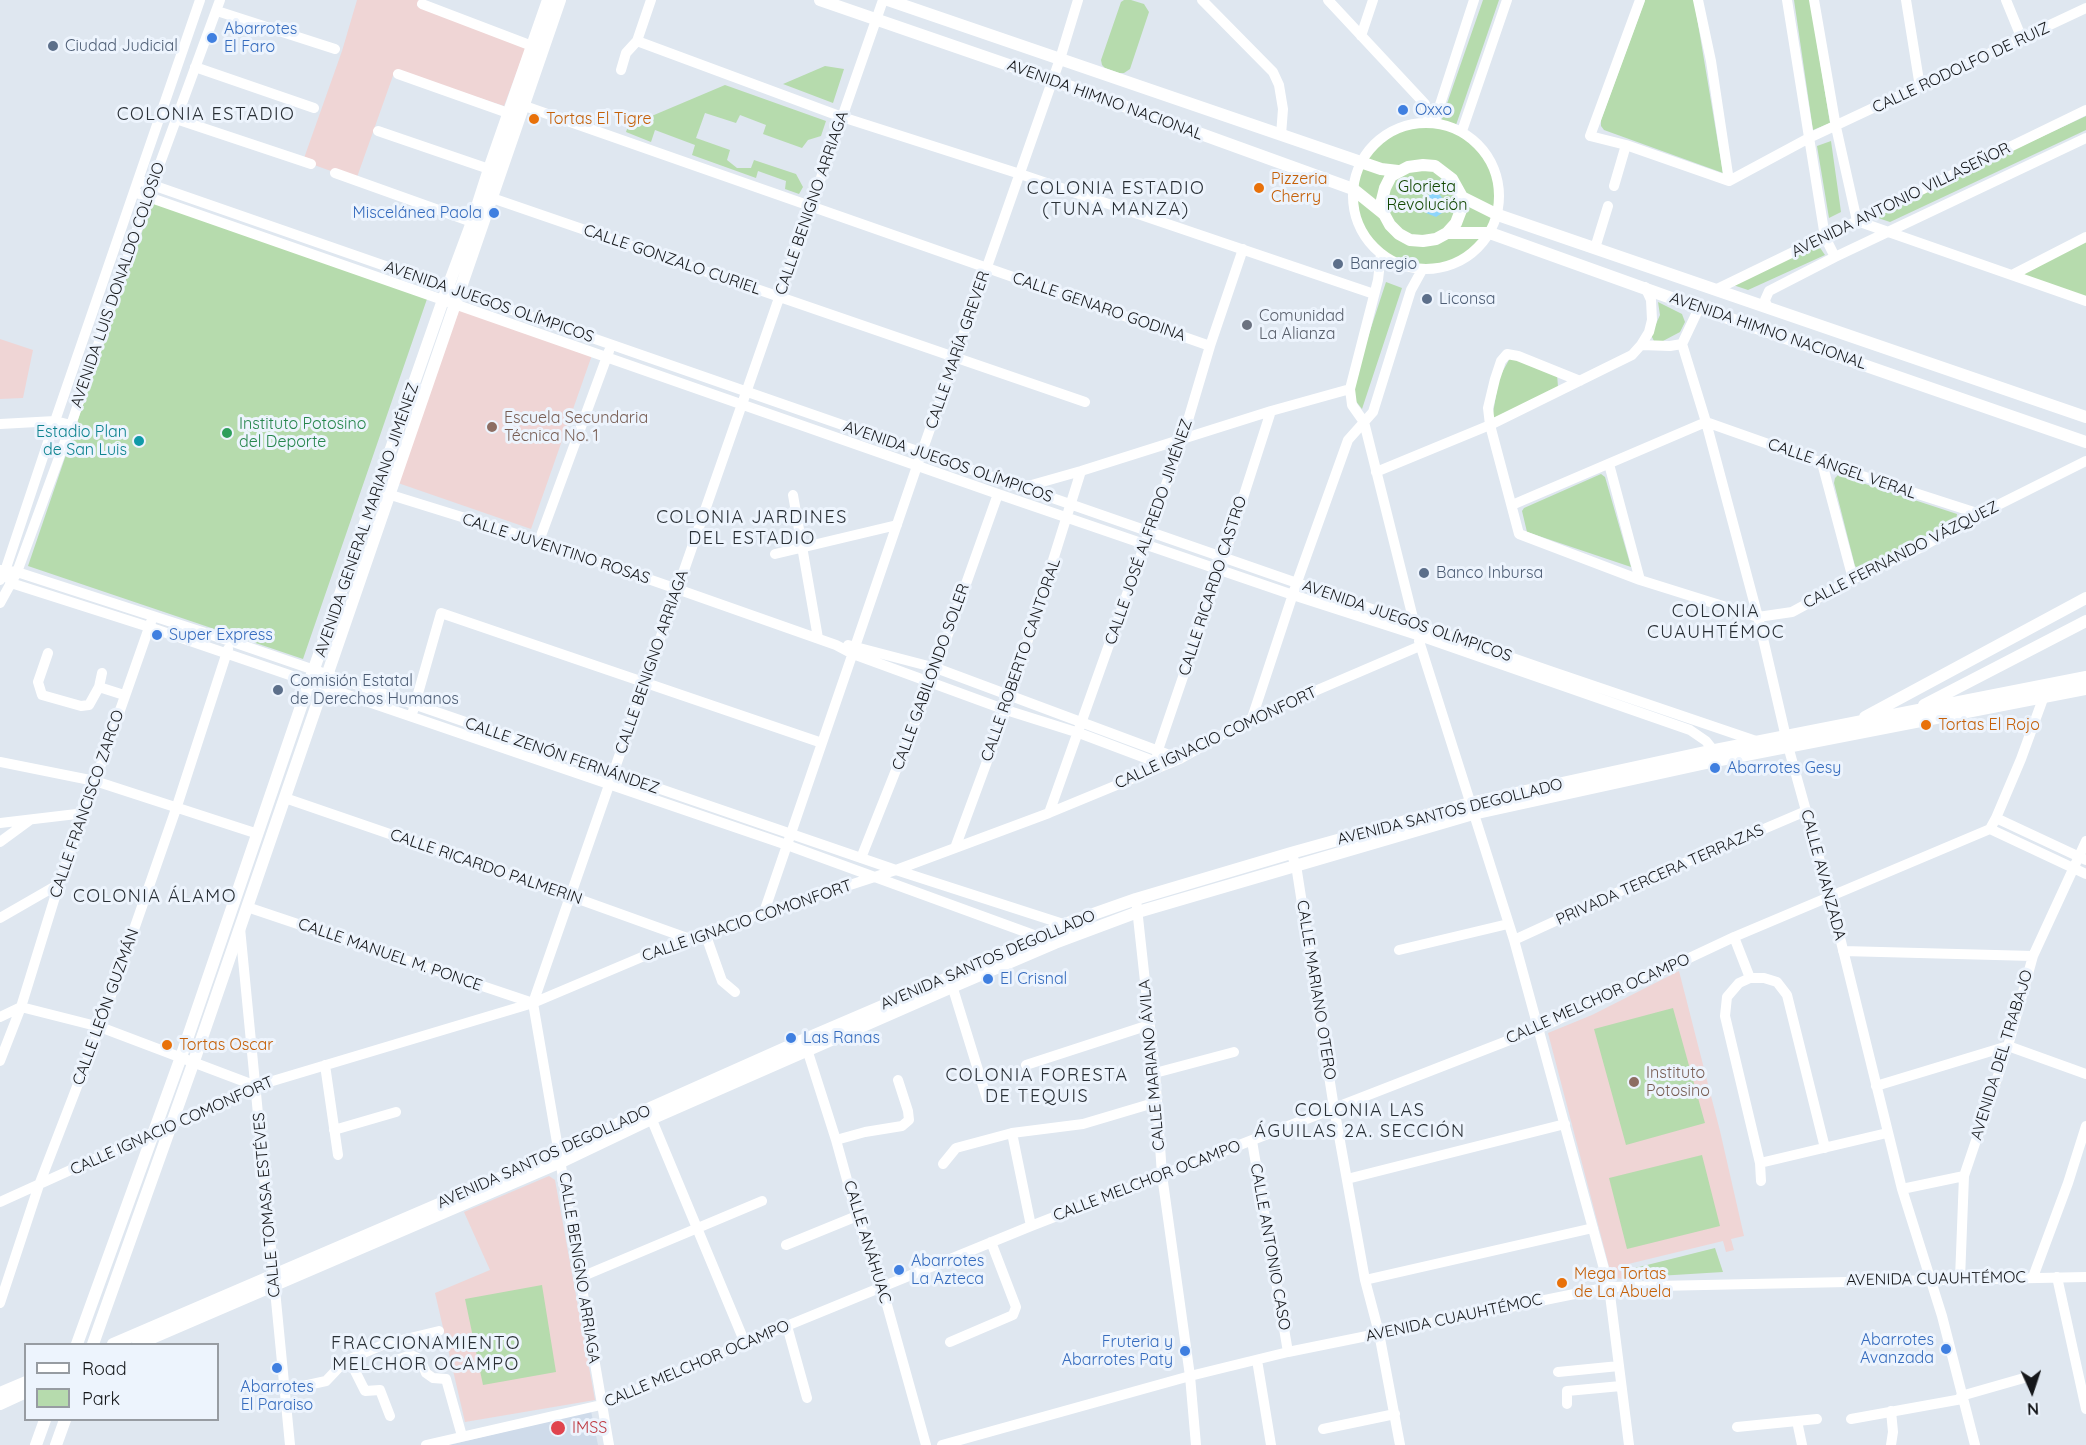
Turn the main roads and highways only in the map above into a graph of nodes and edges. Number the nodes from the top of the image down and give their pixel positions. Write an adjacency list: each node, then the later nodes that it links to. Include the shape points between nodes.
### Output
1 (548, 0): 5 (main road, AVENIDA GENERAL MARIANO JIMÉNEZ)
2 (560, 0): 5 (main road, AVENIDA GENERAL MARIANO JIMÉNEZ)
3 (820, 0): 8 (main road, AVENIDA HIMNO NACIONAL, via 1353,189)
4 (888, 0): 6 (main road, AVENIDA HIMNO NACIONAL, via 1360,162)
5 (515, 107): 10 (main road, AVENIDA GENERAL MARIANO JIMÉNEZ, via 489,170); 10 (main road, AVENIDA GENERAL MARIANO JIMÉNEZ, via 492,198)
6 (1398, 171): 7 (main road, via 1435,166 1452,179); 8 (main road, via 1384,188)
7 (1462, 197): 9 (main road, via 1456,223); 11 (main road, AVENIDA HIMNO NACIONAL, via 1498,215)
8 (1384, 214): 9 (main road, via 1390,225 1410,240 1423,242)
9 (1447, 233): 12 (main road, AVENIDA HIMNO NACIONAL, via 1490,233)
10 (451, 296): 13 (main road, AVENIDA GENERAL MARIANO JIMÉNEZ)
11 (2086, 417)
12 (2086, 442)
13 (384, 493): 30 (main road, AVENIDA GENERAL MARIANO JIMÉNEZ, via 314,669 182,1058); 31 (main road, AVENIDA GENERAL MARIANO JIMÉNEZ, via 328,674)
14 (2086, 598): 16 (main road)
15 (2086, 621): 17 (main road)
16 (2025, 631): 17 (main road); 22 (main road)
17 (2034, 648): 21 (main road)
18 (2086, 678): 20 (main road, AVENIDA SANTOS DEGOLLADO)
19 (2086, 689): 20 (main road, AVENIDA SANTOS DEGOLLADO)
20 (2043, 691): 21 (main road, AVENIDA SANTOS DEGOLLADO); 23 (main road, AVENIDA SANTOS DEGOLLADO)
21 (1910, 712): 22 (main road, AVENIDA SANTOS DEGOLLADO); 23 (main road)
22 (1854, 723): 24 (main road, AVENIDA SANTOS DEGOLLADO)
23 (1884, 728): 24 (main road, AVENIDA SANTOS DEGOLLADO)
24 (1787, 742): 25 (main road, AVENIDA SANTOS DEGOLLADO); 25 (main road, AVENIDA SANTOS DEGOLLADO, via 1759,742)
25 (1717, 755): 26 (main road, AVENIDA SANTOS DEGOLLADO)
26 (1472, 809): 27 (main road, AVENIDA SANTOS DEGOLLADO, via 1296,865); 27 (main road, AVENIDA SANTOS DEGOLLADO, via 1291,853)
27 (1137, 906): 28 (main road, AVENIDA SANTOS DEGOLLADO, via 1085,931); 28 (main road, AVENIDA SANTOS DEGOLLADO, via 1065,924)
28 (951, 982): 29 (main road, AVENIDA SANTOS DEGOLLADO)
29 (273, 1282): 32 (main road, AVENIDA SANTOS DEGOLLADO); 33 (main road, AVENIDA SANTOS DEGOLLADO)
30 (77, 1343)
31 (93, 1343)
32 (116, 1343)
33 (140, 1343)
34 (24, 1383): 35 (main road)
35 (0, 1393)
36 (24, 1393): 37 (main road)
37 (0, 1404)
38 (44, 1421): 40 (main road)
39 (64, 1421): 41 (main road)
40 (36, 1445)
41 (56, 1445)

